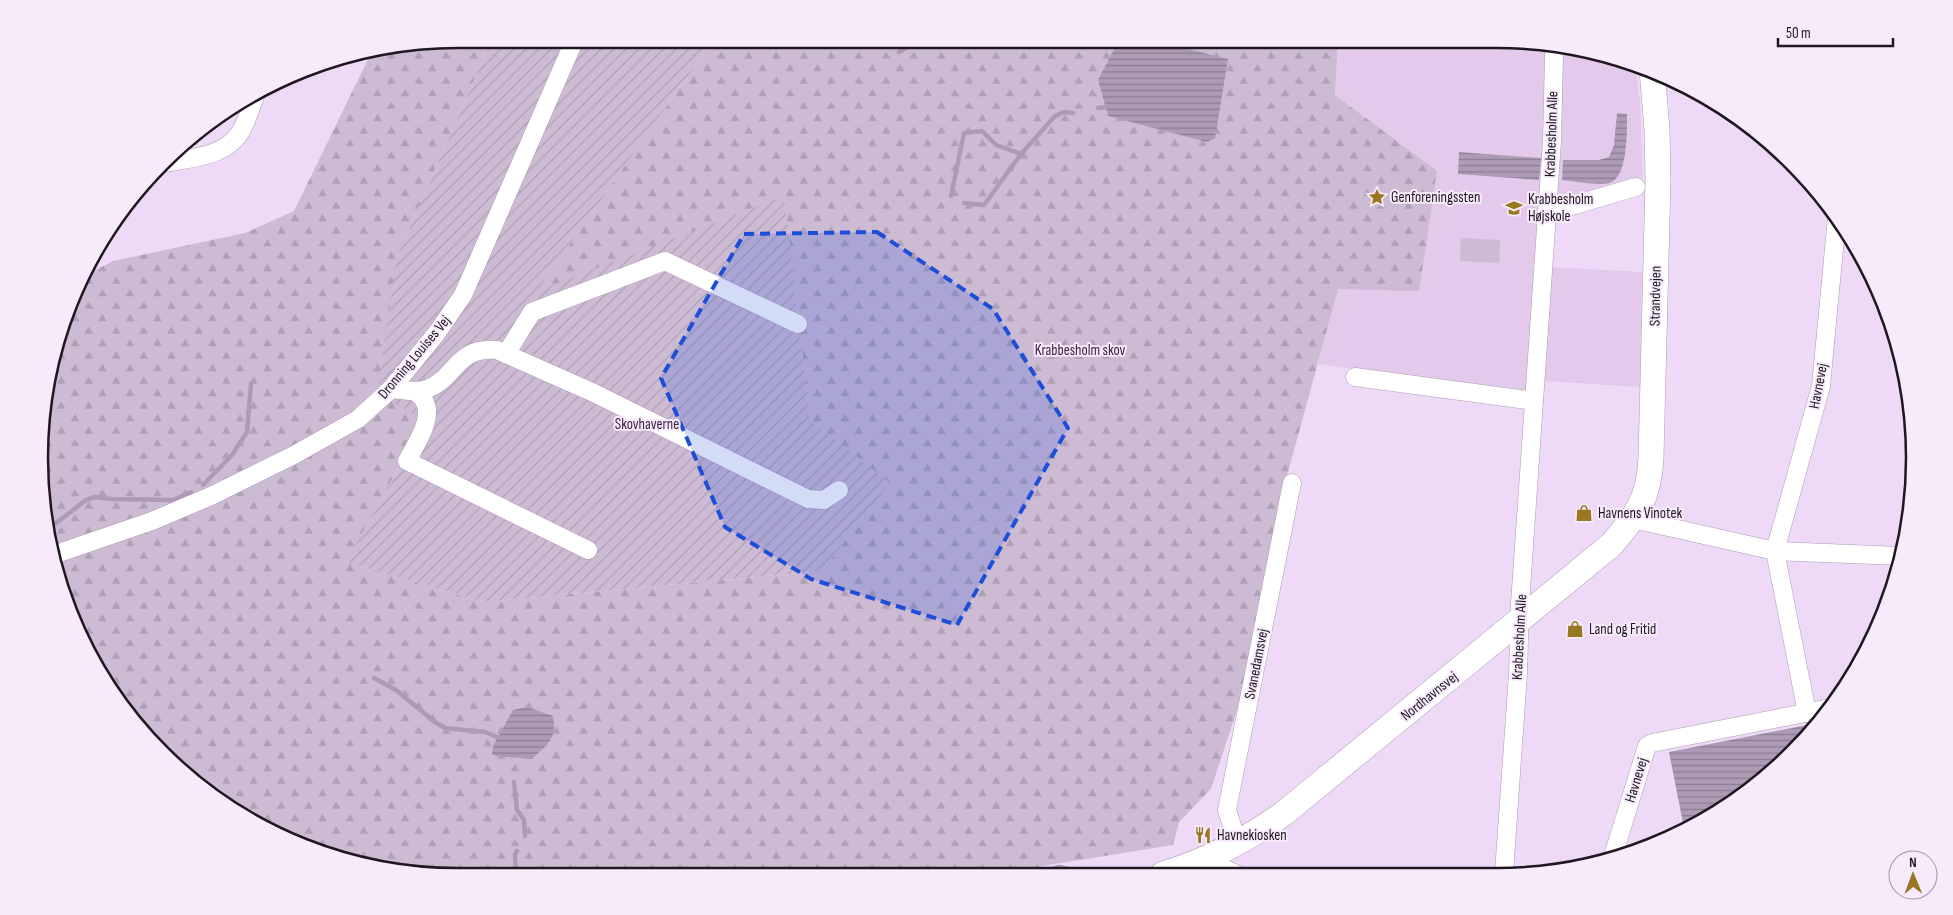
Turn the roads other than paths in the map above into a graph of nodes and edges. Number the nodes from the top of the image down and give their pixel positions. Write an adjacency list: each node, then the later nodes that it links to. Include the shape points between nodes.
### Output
1 (571, 48): 12 (street, Dronning Louises Vej, via 463,296)
2 (1554, 55): 7 (street, Krabbesholm Alle)
3 (1653, 79): 17 (street, Strandvejen, via 1658,181 1651,458 1647,490)
4 (253, 102): 5 (street, via 240,132 229,144 213,154)
5 (175, 161)
6 (1636, 187): 7 (street)
7 (1547, 213): 14 (street, Krabbesholm Alle)
8 (1836, 230): 19 (street, Havnevej, via 1821,386)
9 (798, 324): 10 (street, via 665,261 532,312)
10 (506, 354): 13 (street, via 487,350 474,352 462,358 435,384); 16 (street, via 594,393 808,498 824,500)
11 (1355, 376): 14 (street)
12 (392, 389): 13 (street); 20 (street, Dronning Louises Vej, via 358,419 211,496 152,521)
13 (414, 391): 18 (street, via 424,400 426,423 406,461)
14 (1534, 401): 22 (street, Krabbesholm Alle)
15 (1292, 483): 25 (street, Svanedamsvej, via 1226,810)
16 (839, 490)
17 (1633, 519): 19 (street); 22 (street, Nordhavnsvej, via 1612,545)
18 (588, 550)
19 (1775, 551): 21 (street); 24 (street, Havnevej)
20 (59, 553)
21 (1894, 556)
22 (1520, 622): 25 (street, Nordhavnsvej, via 1296,804); 28 (street, Krabbesholm Alle)
23 (1818, 711): 24 (street, Havnevej)
24 (1807, 713): 26 (street, Havnevej, via 1647,746)
25 (1238, 844): 27 (street, Nordhavnsvej)
26 (1615, 850)
27 (1222, 868)
28 (1504, 868)

